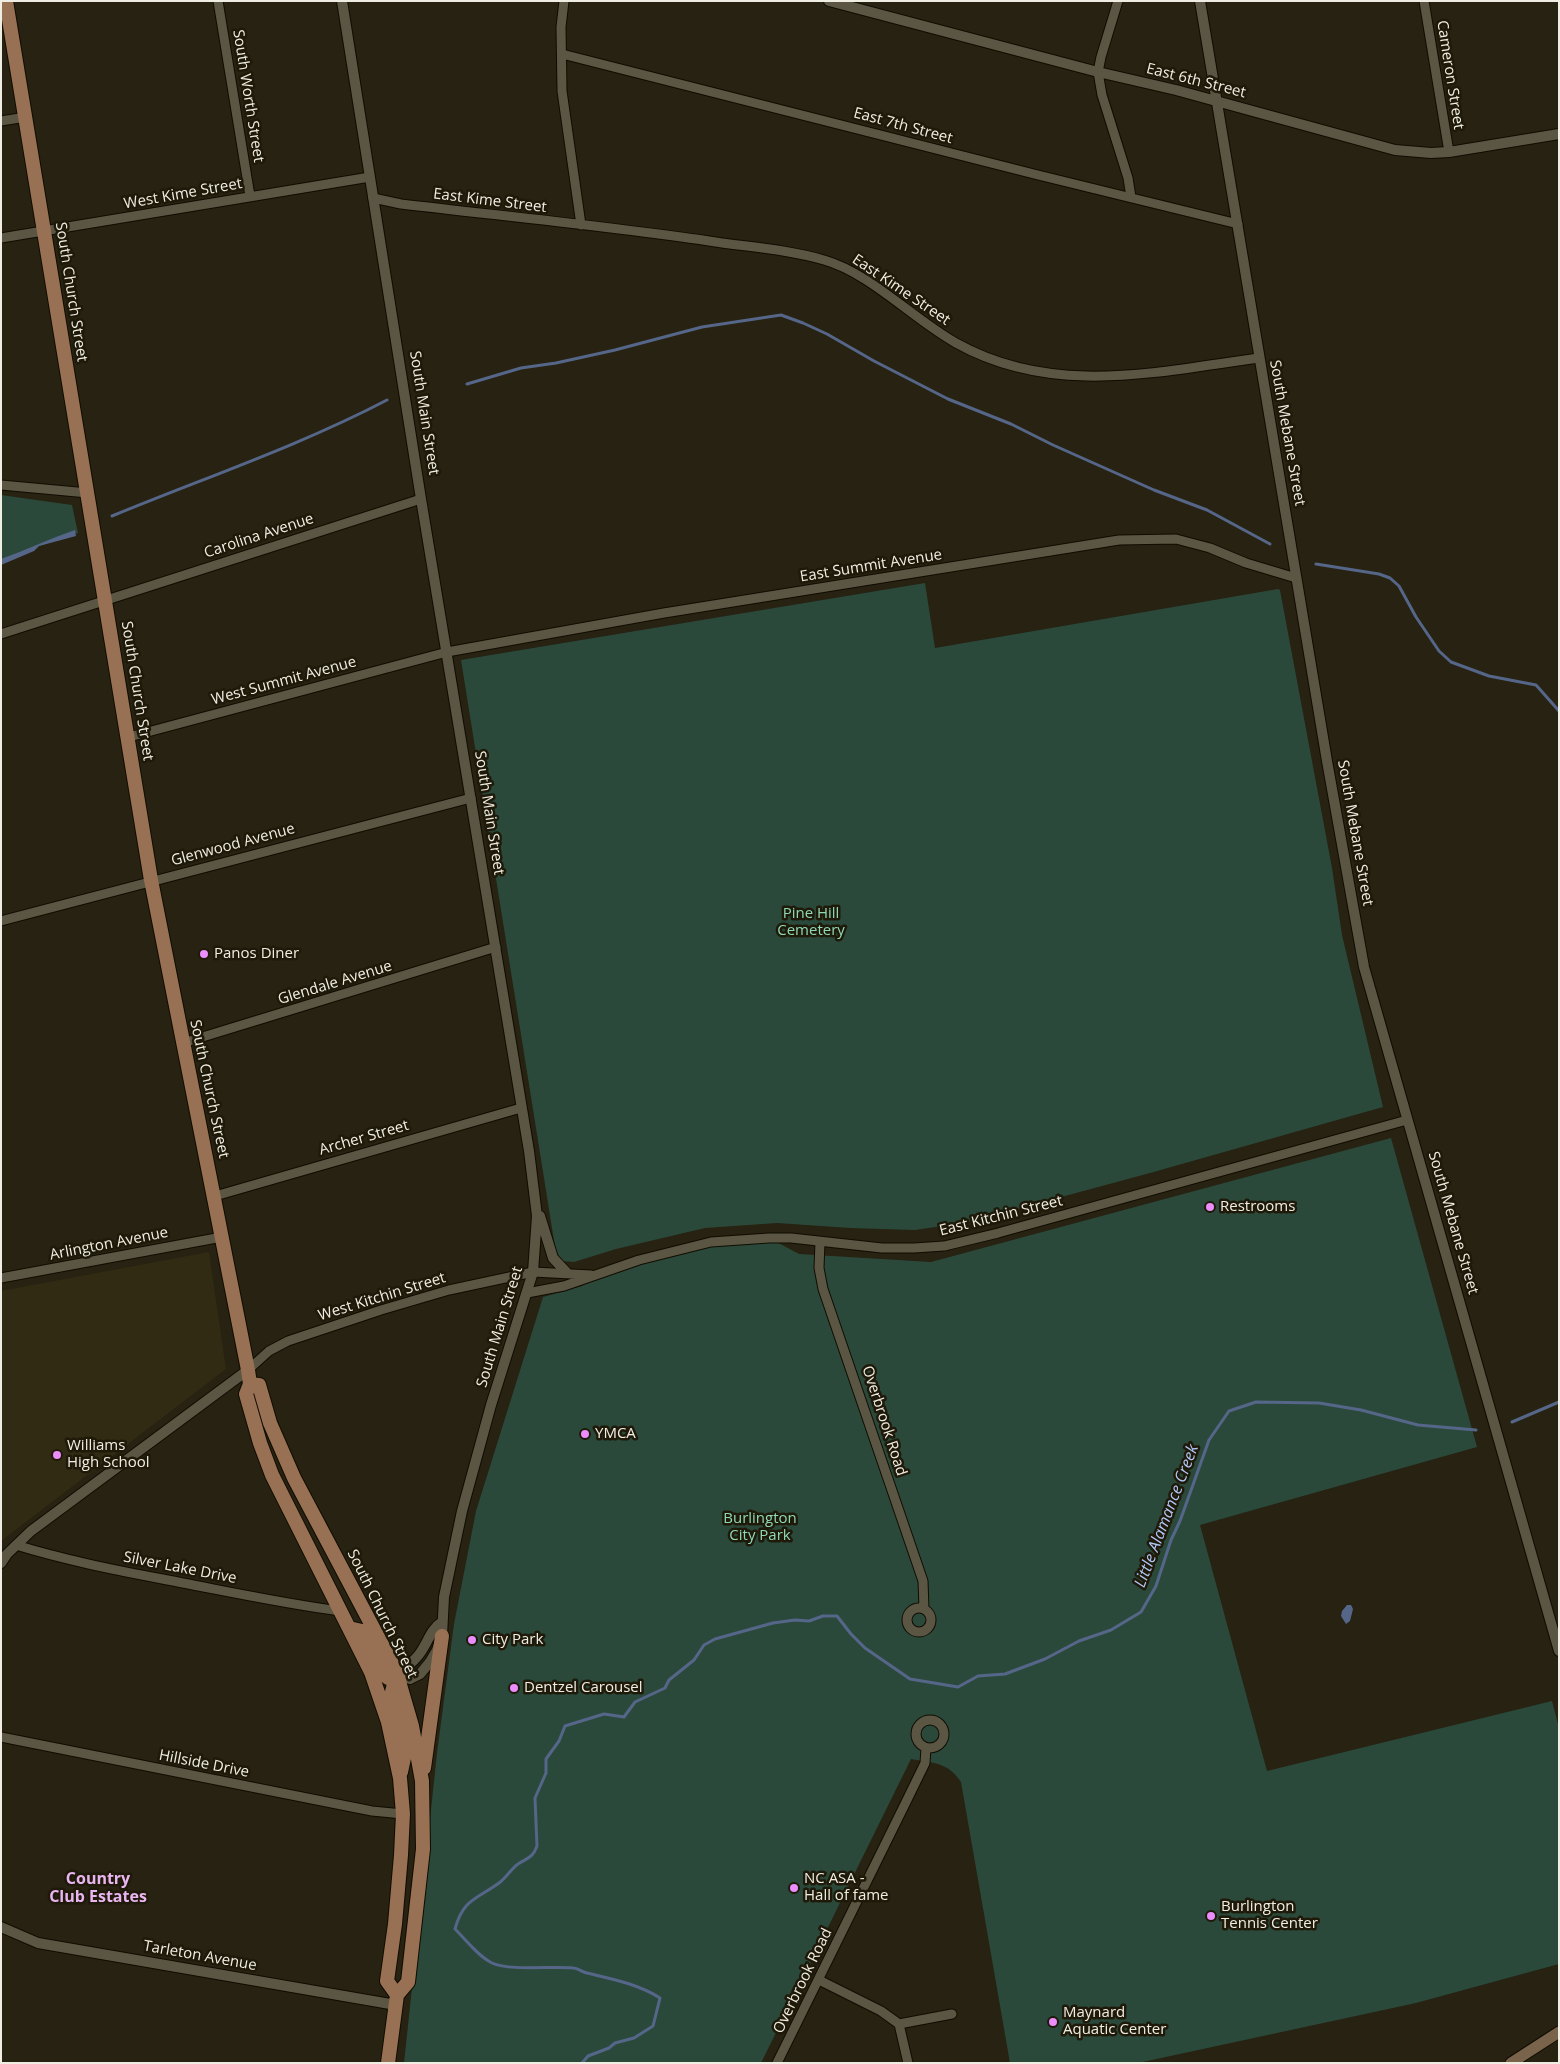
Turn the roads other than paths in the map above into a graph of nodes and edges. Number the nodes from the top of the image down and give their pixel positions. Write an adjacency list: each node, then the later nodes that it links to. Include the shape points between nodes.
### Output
1 (6, 1): 12 (main road, South Church Street)
2 (218, 1): 17 (street, South Worth Street)
3 (342, 1): 16 (street, South Main Street)
4 (564, 1): 9 (street)
5 (829, 1): 10 (street, East 6th Street)
6 (1118, 1): 10 (street)
7 (1200, 1): 11 (street, South Mebane Street)
8 (1424, 1): 15 (street, Cameron Street)
9 (562, 54): 18 (street, East 7th Street); 21 (street, via 562,91)
10 (1098, 72): 11 (street, East 6th Street); 18 (street)
11 (1217, 101): 15 (street, East 6th Street, via 1395,150 1431,154); 20 (street, South Mebane Street)
12 (26, 117): 13 (street); 22 (main road, South Church Street)
13 (1, 121)
14 (1559, 134): 15 (street, East 6th Street)
15 (1449, 152)
16 (370, 178): 17 (street, West Kime Street); 19 (street, South Main Street)
17 (250, 196): 22 (street, West Kime Street)
18 (1131, 197): 20 (street, East 7th Street)
19 (373, 198): 21 (street, East Kime Street); 27 (street, South Main Street)
20 (1238, 224): 24 (street, South Mebane Street)
21 (581, 225): 24 (street, East Kime Street, via 791,252 844,266 956,343 1016,368 1052,375 1099,378)
22 (45, 231): 23 (street, West Kime Street); 26 (main road, South Church Street)
23 (1, 238)
24 (1259, 358): 28 (street, South Mebane Street)
25 (1, 485): 26 (street)
26 (88, 493): 29 (main road, South Church Street)
27 (421, 499): 29 (street, Carolina Avenue); 31 (street, South Main Street)
28 (1296, 578): 31 (street, East Summit Avenue, via 1176,539 1118,540); 39 (street, South Mebane Street, via 1364,967)
29 (106, 600): 30 (street, Carolina Avenue); 32 (main road, South Church Street)
30 (1, 634)
31 (447, 652): 32 (street, West Summit Avenue); 33 (street, South Main Street)
32 (129, 737): 34 (main road, South Church Street)
33 (471, 798): 34 (street, Glenwood Avenue); 36 (street, South Main Street)
34 (151, 880): 35 (street, Glenwood Avenue); 37 (main road, South Church Street)
35 (1, 920)
36 (496, 947): 37 (street, Glendale Avenue); 38 (street, South Main Street)
37 (183, 1043): 40 (main road, South Church Street)
38 (521, 1108): 40 (street, Archer Street); 41 (street, South Main Street)
39 (1407, 1120): 43 (street, East Kitchin Street, via 944,1246 882,1248); 56 (street, South Mebane Street)
40 (215, 1196): 42 (main road, South Church Street)
41 (536, 1204): 44 (street, South Main Street); 45 (street, via 553,1258)
42 (222, 1237): 47 (street, Arlington Avenue); 49 (main road, South Church Street)
43 (820, 1242): 46 (street, East Kitchin Street, via 769,1238 712,1242); 52 (street, Overbrook Road, via 819,1268 823,1289 923,1581)
44 (534, 1272): 45 (street, East Kitchin Street); 48 (street, South Main Street); 49 (street, West Kitchin Street, via 449,1290 288,1341 268,1351)
45 (566, 1273): 46 (street, East Kitchin Street)
46 (593, 1275): 48 (street, East Kitchin Street, via 564,1286)
47 (2, 1276)
48 (527, 1293): 55 (street, South Main Street, via 462,1511 444,1598)
49 (249, 1377): 50 (street, via 31,1531); 53 (main road, South Church Street, via 246,1394 272,1476); 57 (main road, South Church Street, via 259,1385 270,1423 294,1478)
50 (16, 1545): 51 (street); 53 (street, Silver Lake Drive, via 135,1574)
51 (1, 1563)
52 (924, 1609)
53 (340, 1611): 54 (main road, South Church Street)
54 (348, 1628): 57 (main road, via 362,1631 384,1674 388,1678); 60 (main road, South Church Street, via 371,1672 388,1722)
55 (442, 1629): 57 (street, South Main Street, via 437,1650 420,1674 410,1679); 61 (main road)
56 (1559, 1651)
57 (398, 1678): 60 (main road, via 392,1692 405,1752); 61 (main road, South Church Street, via 412,1726)
58 (1, 1737): 62 (street, Hillside Drive, via 372,1811)
59 (926, 1748): 64 (street, Overbrook Road, via 925,1763)
60 (400, 1778): 62 (main road, South Church Street)
61 (422, 1781): 65 (main road, South Church Street, via 420,1888 408,1982)
62 (403, 1814): 65 (main road, South Church Street, via 402,1855 387,1981)
63 (1, 1927): 65 (street, Tarleton Avenue, via 38,1943)
64 (819, 1980): 67 (street, via 881,2011); 70 (street, Overbrook Road)
65 (397, 2000): 69 (main road, South Church Street)
66 (952, 2014): 67 (street)
67 (899, 2024): 71 (street)
68 (1559, 2032): 72 (main road)
69 (388, 2063)
70 (777, 2063)
71 (908, 2063)
72 (1511, 2063)

